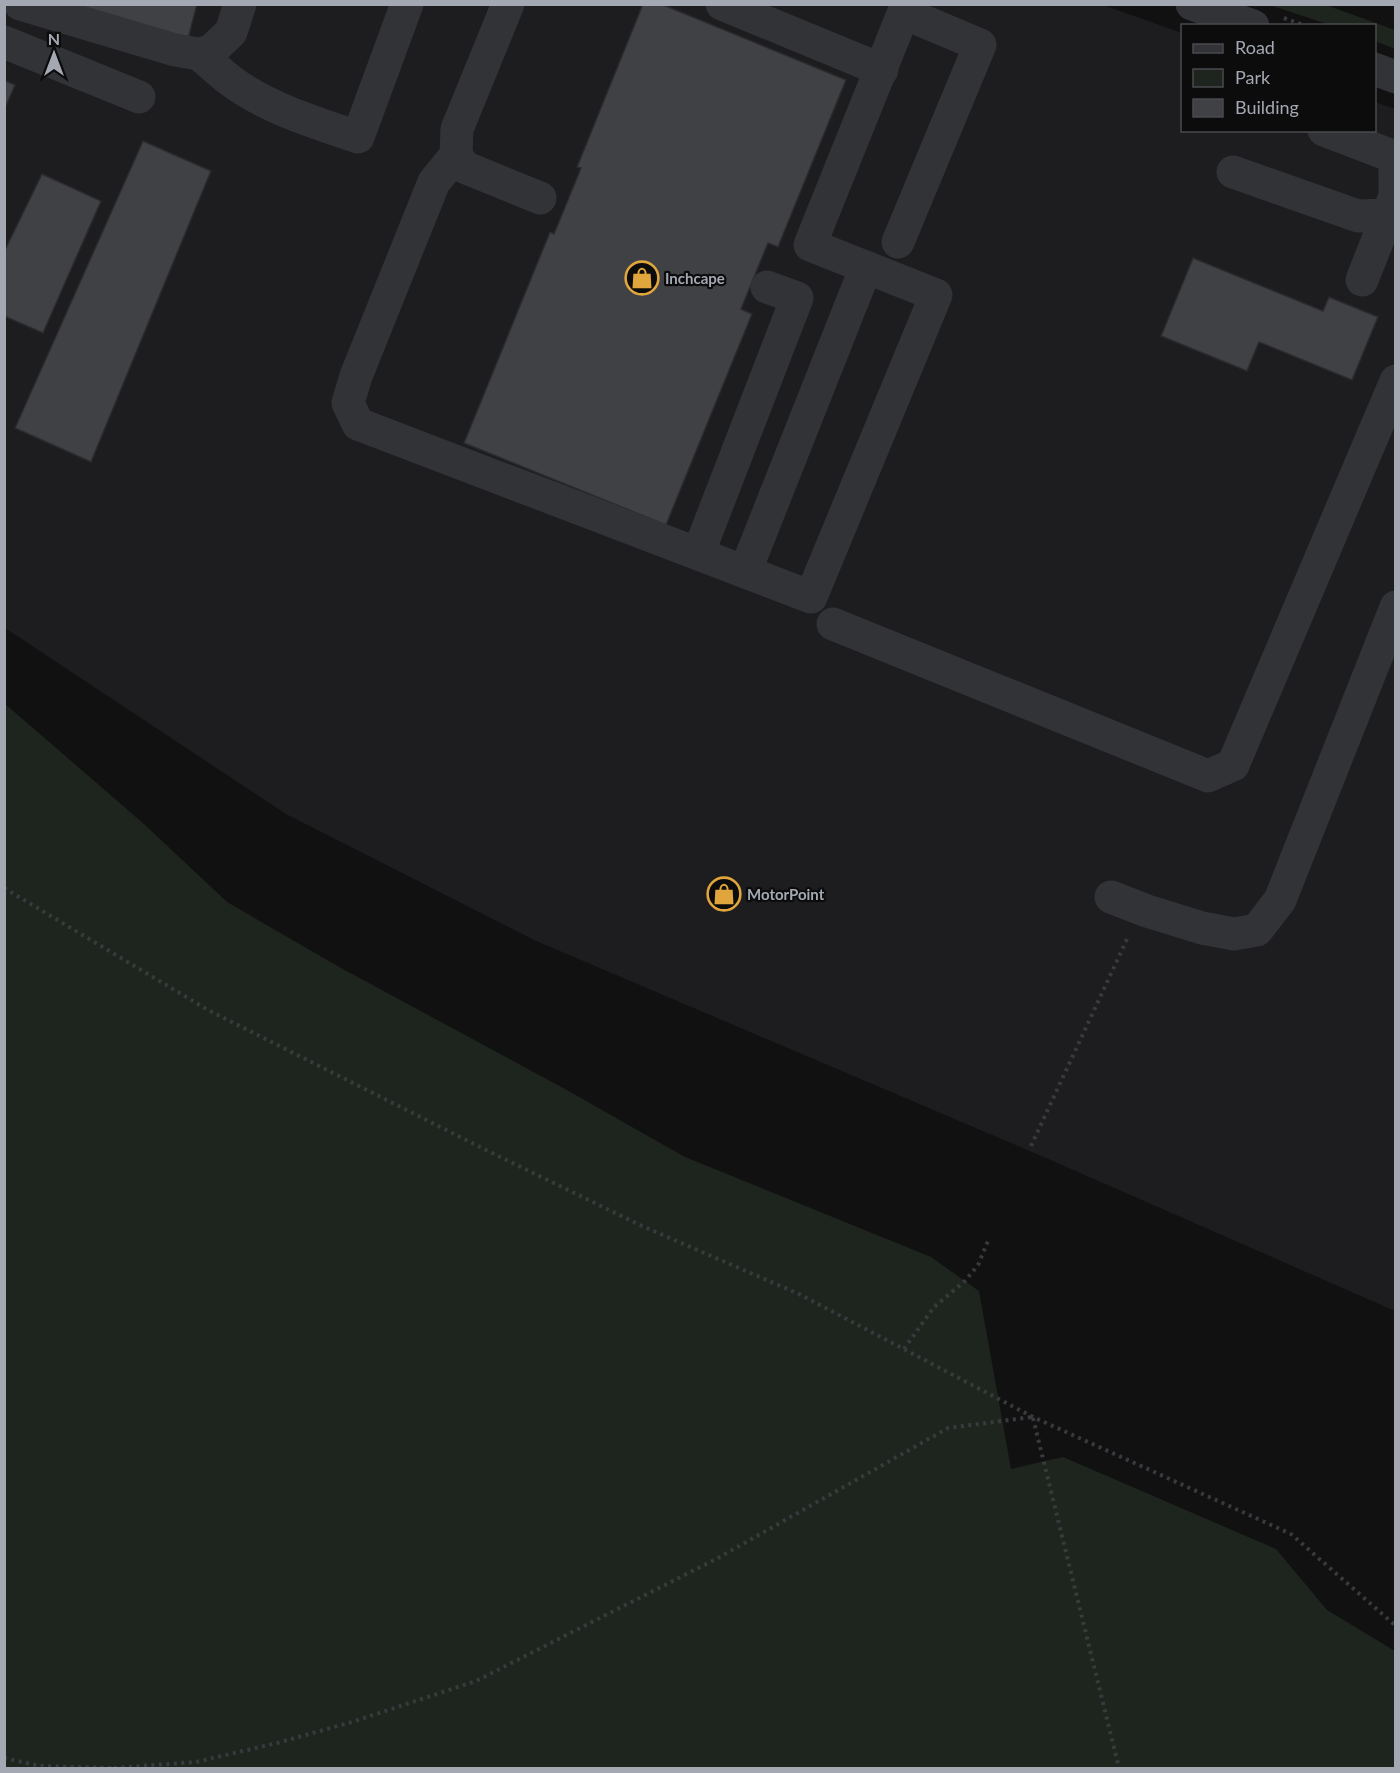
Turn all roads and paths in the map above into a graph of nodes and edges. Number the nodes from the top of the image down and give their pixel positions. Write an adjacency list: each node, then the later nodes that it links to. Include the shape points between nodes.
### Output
1 (20, 4): 10 (street)
2 (240, 4): 10 (street, via 231,32 212,51)
3 (407, 4): 10 (street, via 358,137 259,98 232,82)
4 (508, 4): 16 (street, via 457,129)
5 (722, 4): 11 (street)
6 (1192, 4): 8 (street)
7 (905, 9): 11 (street); 20 (street, via 980,45)
8 (1247, 24)
9 (4, 42): 14 (street)
10 (199, 54)
11 (882, 70): 21 (street, via 810,245)
12 (1376, 70): 13 (street)
13 (1395, 77)
14 (139, 97)
15 (1329, 132): 19 (street, via 1395,158)
16 (456, 155): 18 (street, via 465,167); 25 (street, via 434,182 356,376 348,403 358,424)
17 (1233, 172): 19 (street, via 1358,216)
18 (540, 198)
19 (1393, 202): 22 (street)
20 (898, 242)
21 (866, 267): 26 (street); 26 (street, via 936,295 811,597)
22 (1362, 280)
23 (767, 287): 25 (street, via 797,298)
24 (1395, 381): 28 (street, via 1233,765 1208,776)
25 (698, 554): 26 (street)
26 (745, 572)
27 (1395, 607): 31 (street, via 1280,900 1257,930 1233,934)
28 (833, 624)
29 (4, 888): 34 (path, via 208,1010 642,1226 799,1294)
30 (1111, 897): 31 (street)
31 (1141, 909): 32 (path)
32 (1031, 1146)
33 (988, 1240): 34 (path, via 978,1265 934,1307)
34 (904, 1349): 35 (path)
35 (1033, 1417): 36 (path, via 1292,1534); 38 (path, via 948,1428 718,1558 476,1681 265,1746 196,1762); 39 (path)
36 (1395, 1626)
37 (4, 1758): 38 (path, via 40,1766)
38 (114, 1768)
39 (1119, 1768)

